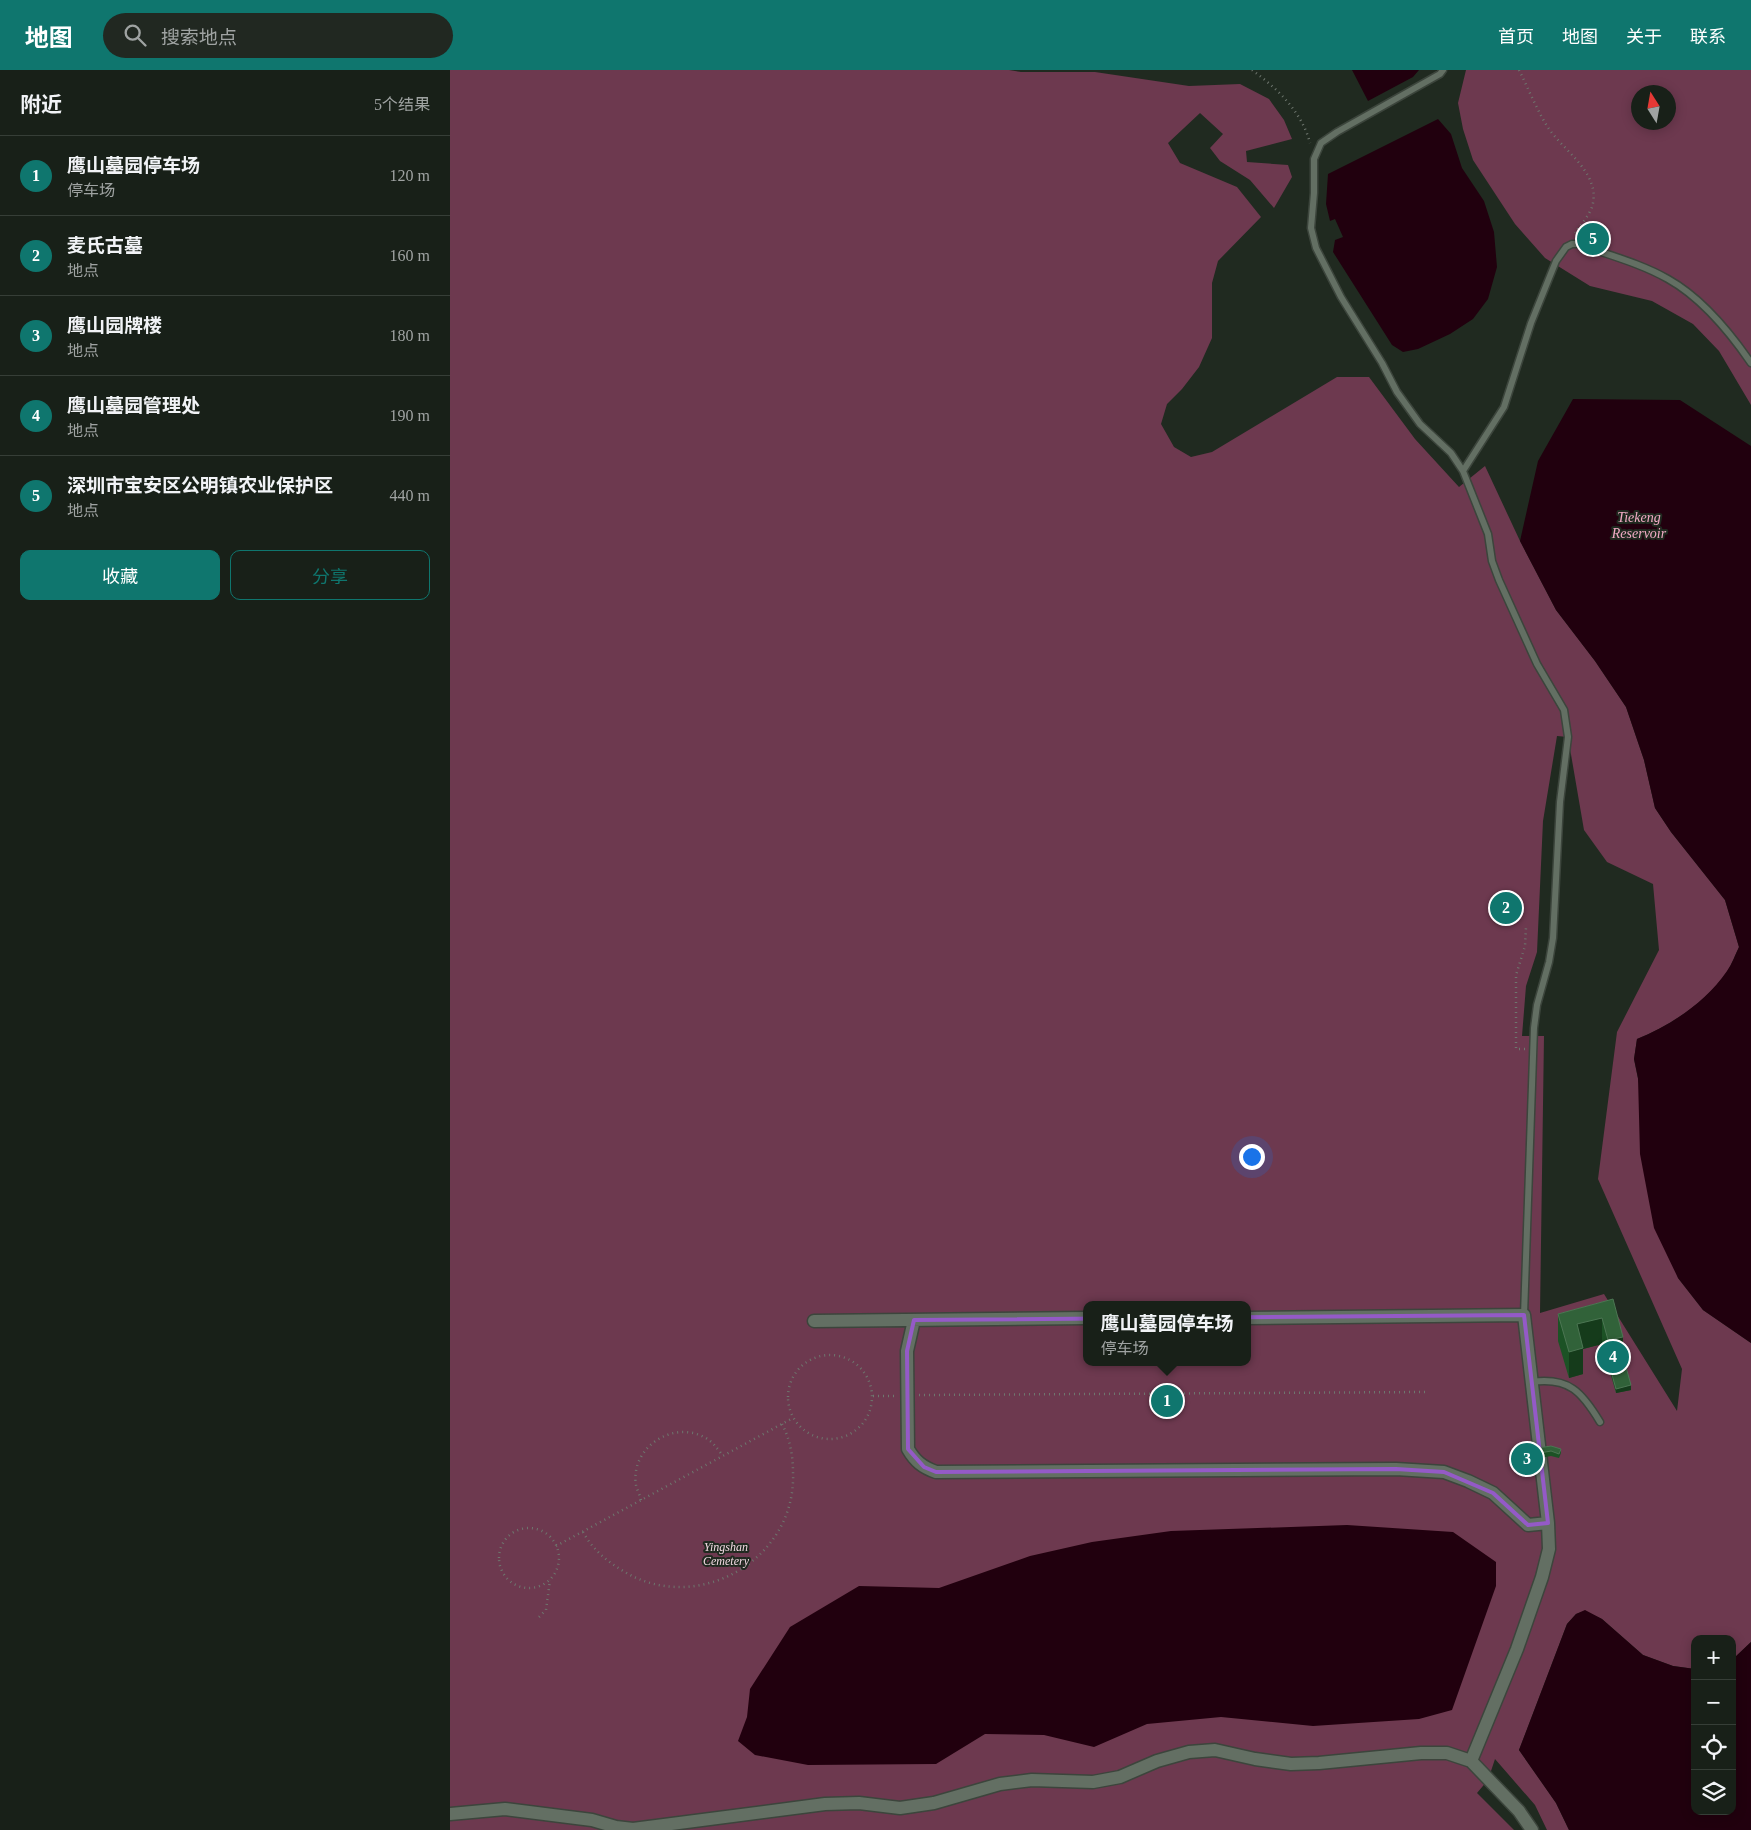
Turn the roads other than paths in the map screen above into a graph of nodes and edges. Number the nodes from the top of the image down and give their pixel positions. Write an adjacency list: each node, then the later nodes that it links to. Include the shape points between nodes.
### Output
1 (1443, 70): 3 (lane, via 1326,139 1318,148 1314,159 1311,228 1316,248 1341,297 1397,392 1420,424 1451,453)
2 (1751, 363): 3 (lane, via 1711,313 1668,279 1629,262 1572,244 1556,261 1504,407)
3 (1463, 472): 4 (lane, via 1488,534 1499,580 1537,664 1564,710 1568,737 1559,810 1553,938 1534,1028)
4 (1524, 1315): 6 (street); 9 (street)
5 (1083, 1318): 7 (street)
6 (1251, 1318)
7 (914, 1320): 8 (street); 11 (street, via 906,1351 908,1448 914,1459 936,1472 1396,1469 1444,1472 1493,1493 1528,1525)
8 (814, 1321)
9 (1532, 1382): 10 (lane, via 1548,1379 1574,1389); 11 (street)
10 (1600, 1422)
11 (1548, 1522): 12 (street, via 1549,1549 1542,1577 1517,1649)
12 (1471, 1761): 13 (street, via 1447,1753 1421,1753 1291,1764 1215,1750 1188,1752 1120,1777 1093,1782 1032,1780 1000,1784 934,1803 900,1808 859,1803 825,1804 633,1829 592,1820 505,1809); 14 (street)
13 (450, 1814)
14 (1532, 1830)

